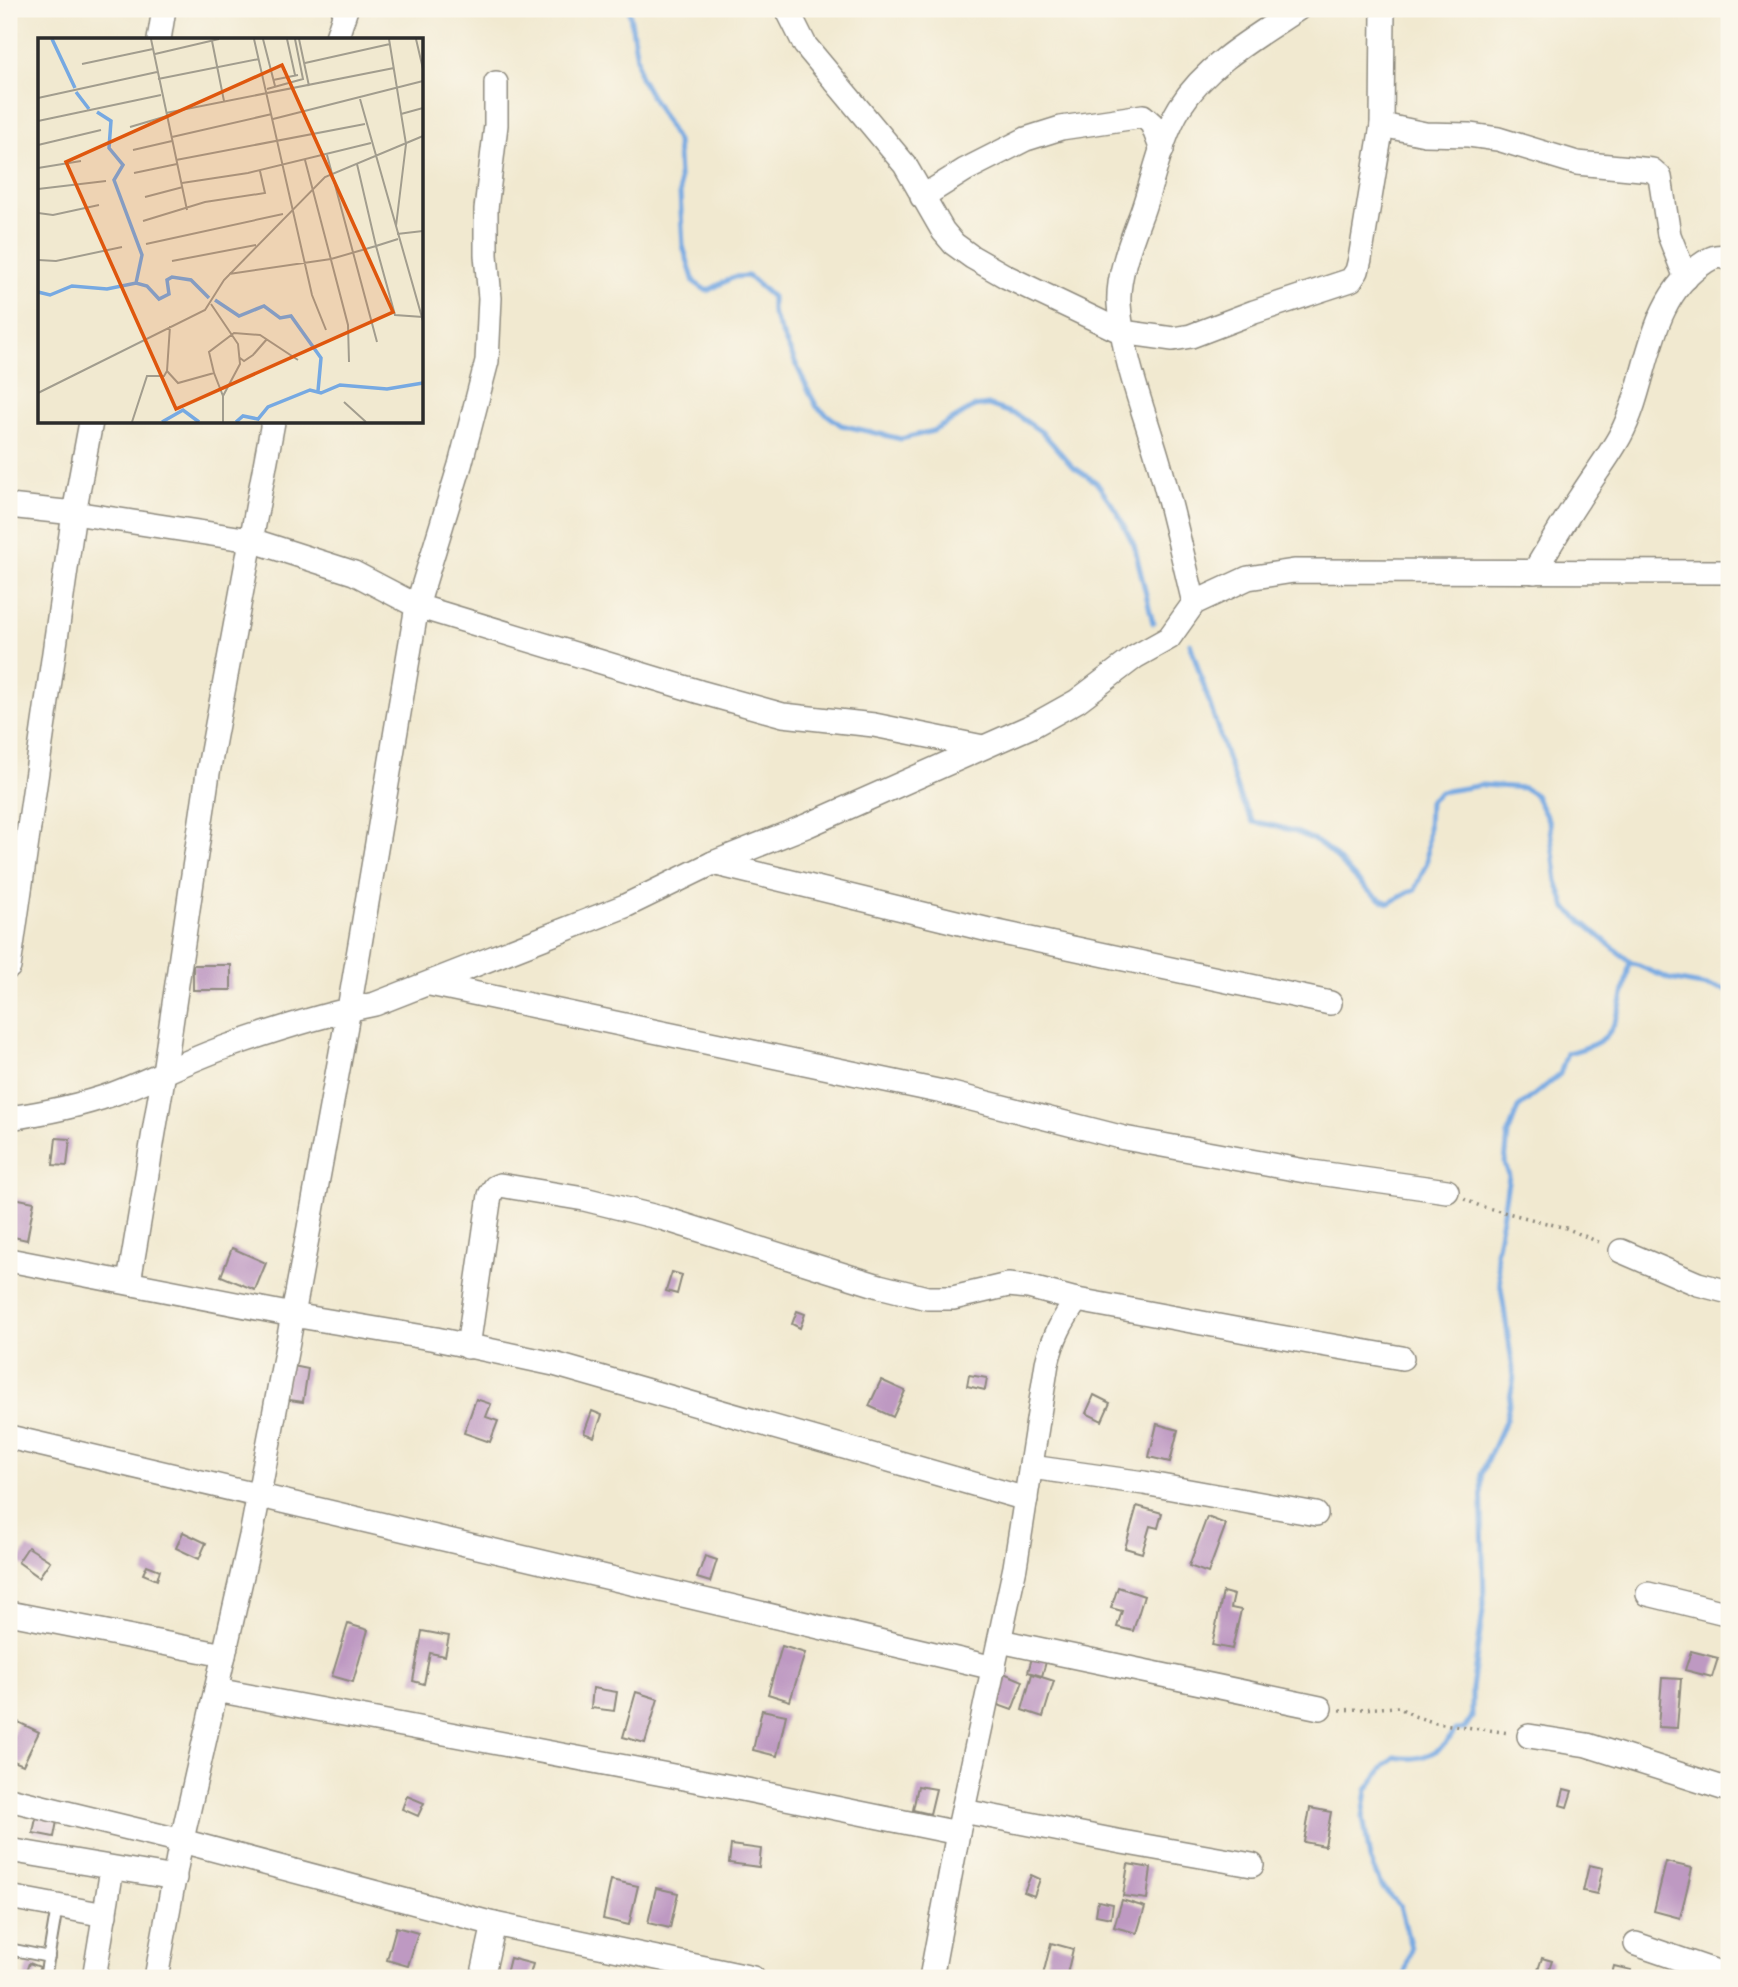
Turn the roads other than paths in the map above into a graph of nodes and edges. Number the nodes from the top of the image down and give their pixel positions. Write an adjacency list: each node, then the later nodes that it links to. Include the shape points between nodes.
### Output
1 (164, 9): 6 (street)
2 (346, 9): 7 (street)
3 (787, 9): 11 (street, via 805,45 905,165)
4 (1298, 9): 10 (street, via 1199,83 1180,108)
5 (1383, 9): 9 (street)
6 (159, 38)
7 (336, 38)
8 (496, 83): 23 (street, via 496,125 485,209 490,298 487,362)
9 (1382, 125): 13 (street, via 1425,134 1499,139 1577,163 1652,170 1660,177 1669,234); 14 (street, via 1360,258 1350,280 1183,339)
10 (1162, 150): 11 (street, via 1152,124 1143,116 1061,128 1026,139); 14 (street, via 1127,253 1118,301)
11 (922, 197): 14 (street, via 943,231 972,257)
12 (1729, 259): 13 (street, via 1712,257)
13 (1686, 278): 20 (street, via 1661,313 1621,435)
14 (1122, 332): 22 (street)
15 (91, 424): 18 (street)
16 (273, 424): 19 (street)
17 (9, 506): 18 (street)
18 (74, 513): 19 (street); 26 (street)
19 (251, 540): 23 (street, via 354,573); 30 (street, via 208,773)
20 (1534, 572): 21 (street); 22 (street, via 1294,571 1248,578)
21 (1729, 572)
22 (1194, 603): 24 (street, via 1169,638 1135,657 1077,701)
23 (417, 606): 24 (street, via 783,715 874,725); 29 (street)
24 (983, 747): 25 (street)
25 (713, 863): 27 (street, via 625,906); 28 (street, via 993,931)
26 (9, 967)
27 (429, 984): 29 (street); 32 (street, via 871,1076 1124,1138)
28 (1330, 1003)
29 (349, 1009): 30 (street, via 226,1047); 38 (street)
30 (164, 1072): 31 (street, via 83,1103); 35 (street)
31 (9, 1118)
32 (1447, 1191)
33 (1621, 1251): 36 (street, via 1679,1277)
34 (9, 1259): 35 (street)
35 (129, 1282): 38 (street)
36 (1729, 1292)
37 (1077, 1300): 39 (street, via 1008,1285 953,1298 927,1298 664,1219 500,1185 490,1195); 40 (street); 42 (street, via 1063,1317 1050,1349)
38 (293, 1315): 39 (street); 43 (street)
39 (468, 1347): 44 (street, via 554,1364)
40 (1402, 1358)
41 (9, 1437): 43 (street)
42 (1031, 1467): 44 (street); 45 (street)
43 (259, 1496): 50 (street); 51 (street)
44 (1026, 1499): 49 (street)
45 (1316, 1514)
46 (1648, 1594): 48 (street)
47 (9, 1613): 50 (street)
48 (1729, 1614)
49 (1000, 1641): 51 (street); 53 (street)
50 (224, 1656): 52 (street)
51 (994, 1668): 57 (street)
52 (216, 1690): 57 (street, via 737,1788); 58 (street)
53 (1320, 1708)
54 (1529, 1736): 55 (street, via 1587,1745)
55 (1729, 1790)
56 (9, 1799): 58 (street)
57 (960, 1822): 60 (street); 76 (street)
58 (182, 1841): 62 (street); 66 (street)
59 (9, 1850): 61 (street)
60 (1252, 1865)
61 (112, 1869): 62 (street); 65 (street)
62 (175, 1878): 73 (street)
63 (9, 1897): 64 (street)
64 (57, 1908): 65 (street); 69 (lane)
65 (104, 1915): 72 (street)
66 (494, 1924): 74 (street); 75 (street)
67 (1636, 1944): 70 (street)
68 (9, 1949): 69 (lane)
69 (49, 1956): 71 (lane)
70 (1729, 1976)
71 (45, 1978)
72 (94, 1978)
73 (156, 1978)
74 (482, 1978)
75 (753, 1978)
76 (931, 1978)

